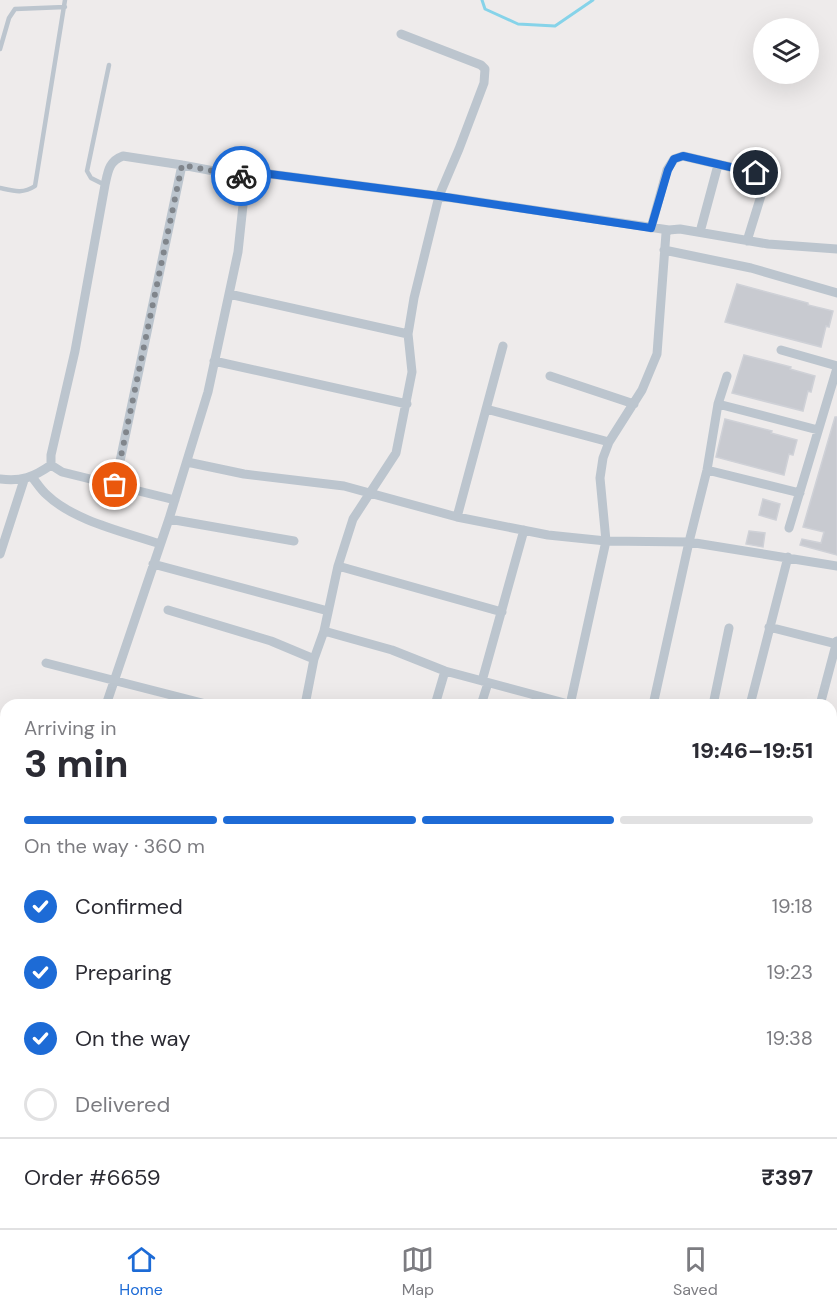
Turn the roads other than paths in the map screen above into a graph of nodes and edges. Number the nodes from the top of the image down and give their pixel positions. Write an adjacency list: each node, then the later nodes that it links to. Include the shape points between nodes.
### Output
1 (65, 0): 2 (lane)
2 (65, 7): 4 (lane, via 15,9); 10 (lane, via 35,186 19,192)
3 (401, 34): 11 (street, via 485,69 484,83)
4 (0, 49)
5 (109, 65): 9 (lane, via 87,171 91,178)
6 (182, 165): 8 (street); 9 (street, via 123,156 110,165); 38 (street)
7 (718, 165): 12 (street, via 683,156 674,159); 14 (street); 15 (street, via 756,173 764,180)
8 (246, 177): 11 (street, via 254,172); 19 (street)
9 (105, 185): 34 (street)
10 (0, 188)
11 (439, 196): 12 (street); 20 (street)
12 (651, 228): 13 (street)
13 (669, 231): 14 (street); 16 (street)
14 (700, 232): 15 (street)
15 (747, 241): 17 (street)
16 (664, 249): 18 (street, via 751,268); 28 (street, via 657,354)
17 (837, 249)
18 (837, 293)
19 (229, 294): 20 (street); 23 (street)
20 (408, 334): 27 (street, via 412,372)
21 (503, 346): 30 (street)
22 (781, 350): 24 (street)
23 (214, 361): 27 (street); 33 (street)
24 (837, 367): 31 (street)
25 (550, 376): 28 (street)
26 (727, 376): 29 (street)
27 (406, 404): 39 (street, via 396,453)
28 (633, 405): 32 (street)
29 (718, 405): 31 (street); 35 (street)
30 (486, 409): 32 (street); 42 (street)
31 (818, 430): 40 (street)
32 (609, 442): 47 (street, via 600,478)
33 (187, 462): 39 (street); 41 (street)
34 (51, 465): 36 (street); 38 (street, via 62,472)
35 (707, 470): 40 (street); 48 (street)
36 (28, 478): 37 (street); 49 (street, via 61,506); 50 (street)
37 (0, 479)
38 (115, 485): 41 (street)
39 (371, 493): 42 (street); 53 (street, via 354,519)
40 (800, 493): 44 (street)
41 (175, 500): 43 (street)
42 (457, 517): 45 (street)
43 (169, 519): 46 (street); 49 (street)
44 (789, 528)
45 (524, 530): 47 (street); 57 (street)
46 (294, 541)
47 (606, 541): 48 (street); 73 (street)
48 (689, 542): 51 (street); 74 (street)
49 (160, 544): 52 (street)
50 (0, 554)
51 (788, 557): 54 (street); 58 (street)
52 (153, 564): 56 (street); 65 (street)
53 (338, 566): 56 (street); 57 (street)
54 (837, 566)
55 (168, 610): 62 (street, via 271,641)
56 (328, 611): 60 (street)
57 (501, 612): 66 (street)
58 (769, 627): 61 (street); 76 (street)
59 (729, 628): 75 (street)
60 (324, 631): 62 (street); 64 (street, via 392,650)
61 (837, 642): 77 (street)
62 (314, 660): 69 (street)
63 (46, 663): 65 (street)
64 (445, 671): 66 (street); 70 (street)
65 (113, 680): 67 (street); 68 (street)
66 (485, 682): 71 (street); 72 (street)
67 (108, 699)
68 (187, 699)
69 (306, 699)
70 (437, 699)
71 (482, 699)
72 (549, 699)
73 (572, 699)
74 (654, 699)
75 (714, 699)
76 (751, 699)
77 (822, 699)

